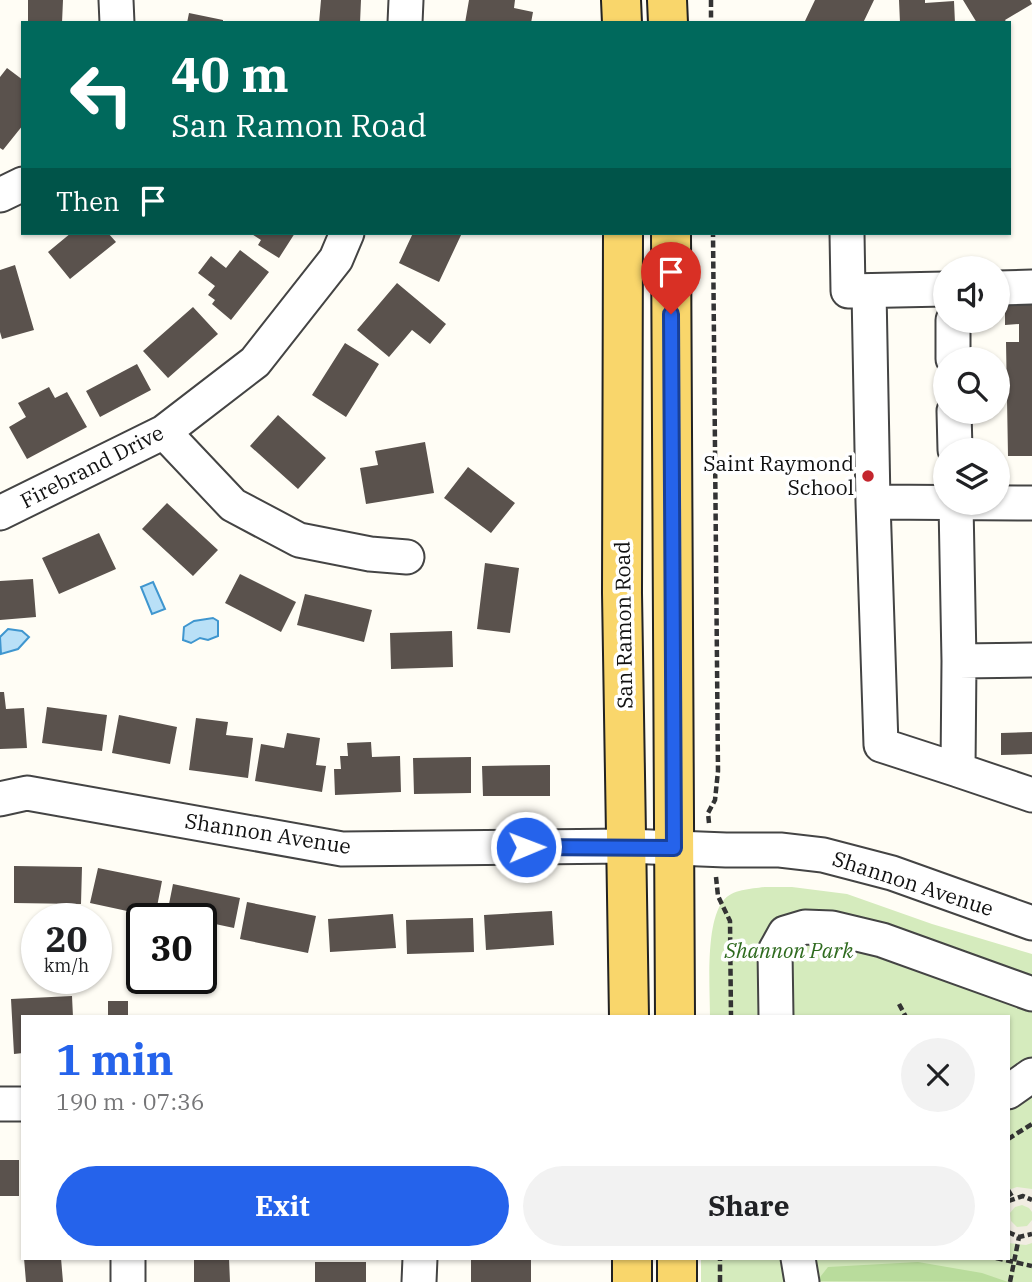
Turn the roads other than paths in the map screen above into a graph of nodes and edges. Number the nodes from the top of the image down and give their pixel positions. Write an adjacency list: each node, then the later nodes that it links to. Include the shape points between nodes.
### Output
1 (116, 0): 5 (street)
2 (406, 0): 6 (street)
3 (621, 0): 7 (main road)
4 (667, 0): 8 (main road)
5 (117, 21)
6 (405, 21)
7 (622, 21)
8 (668, 21)
9 (21, 185): 10 (street)
10 (0, 195)
11 (346, 235): 19 (street, Firebrand Drive, via 336,259 255,362)
12 (623, 235): 32 (main road, San Ramon Road)
13 (671, 235): 33 (main road)
14 (847, 235): 18 (street, via 848,291)
15 (1032, 287): 16 (street)
16 (1010, 288)
17 (933, 289): 18 (street)
18 (869, 291): 20 (street)
19 (164, 432): 24 (street, Firebrand Drive); 26 (street, via 233,505 299,540)
20 (873, 502): 21 (street); 29 (street, via 881,745)
21 (933, 503)
22 (1010, 503): 23 (street)
23 (1032, 503)
24 (0, 513)
25 (956, 515): 28 (street)
26 (407, 557)
27 (1032, 660): 28 (street)
28 (959, 661): 29 (street)
29 (957, 770): 30 (street)
30 (1032, 795)
31 (0, 799): 32 (street, Shannon Avenue, via 27,793 342,849)
32 (626, 846): 33 (street, Shannon Avenue); 36 (main road, San Ramon Road)
33 (674, 848): 34 (street, Shannon Avenue, via 822,855 892,873); 37 (main road)
34 (1032, 923)
35 (1032, 994): 38 (street, via 882,940 805,927 785,933 775,951)
36 (629, 1015)
37 (675, 1015)
38 (776, 1015)
39 (1032, 1075): 40 (street)
40 (1010, 1091)
41 (0, 1104): 42 (street)
42 (21, 1104)
43 (128, 1260): 48 (street)
44 (420, 1260): 49 (street)
45 (632, 1260): 50 (main road)
46 (677, 1260): 51 (main road)
47 (798, 1260): 52 (street)
48 (128, 1282)
49 (419, 1282)
50 (632, 1282)
51 (677, 1282)
52 (802, 1282)

